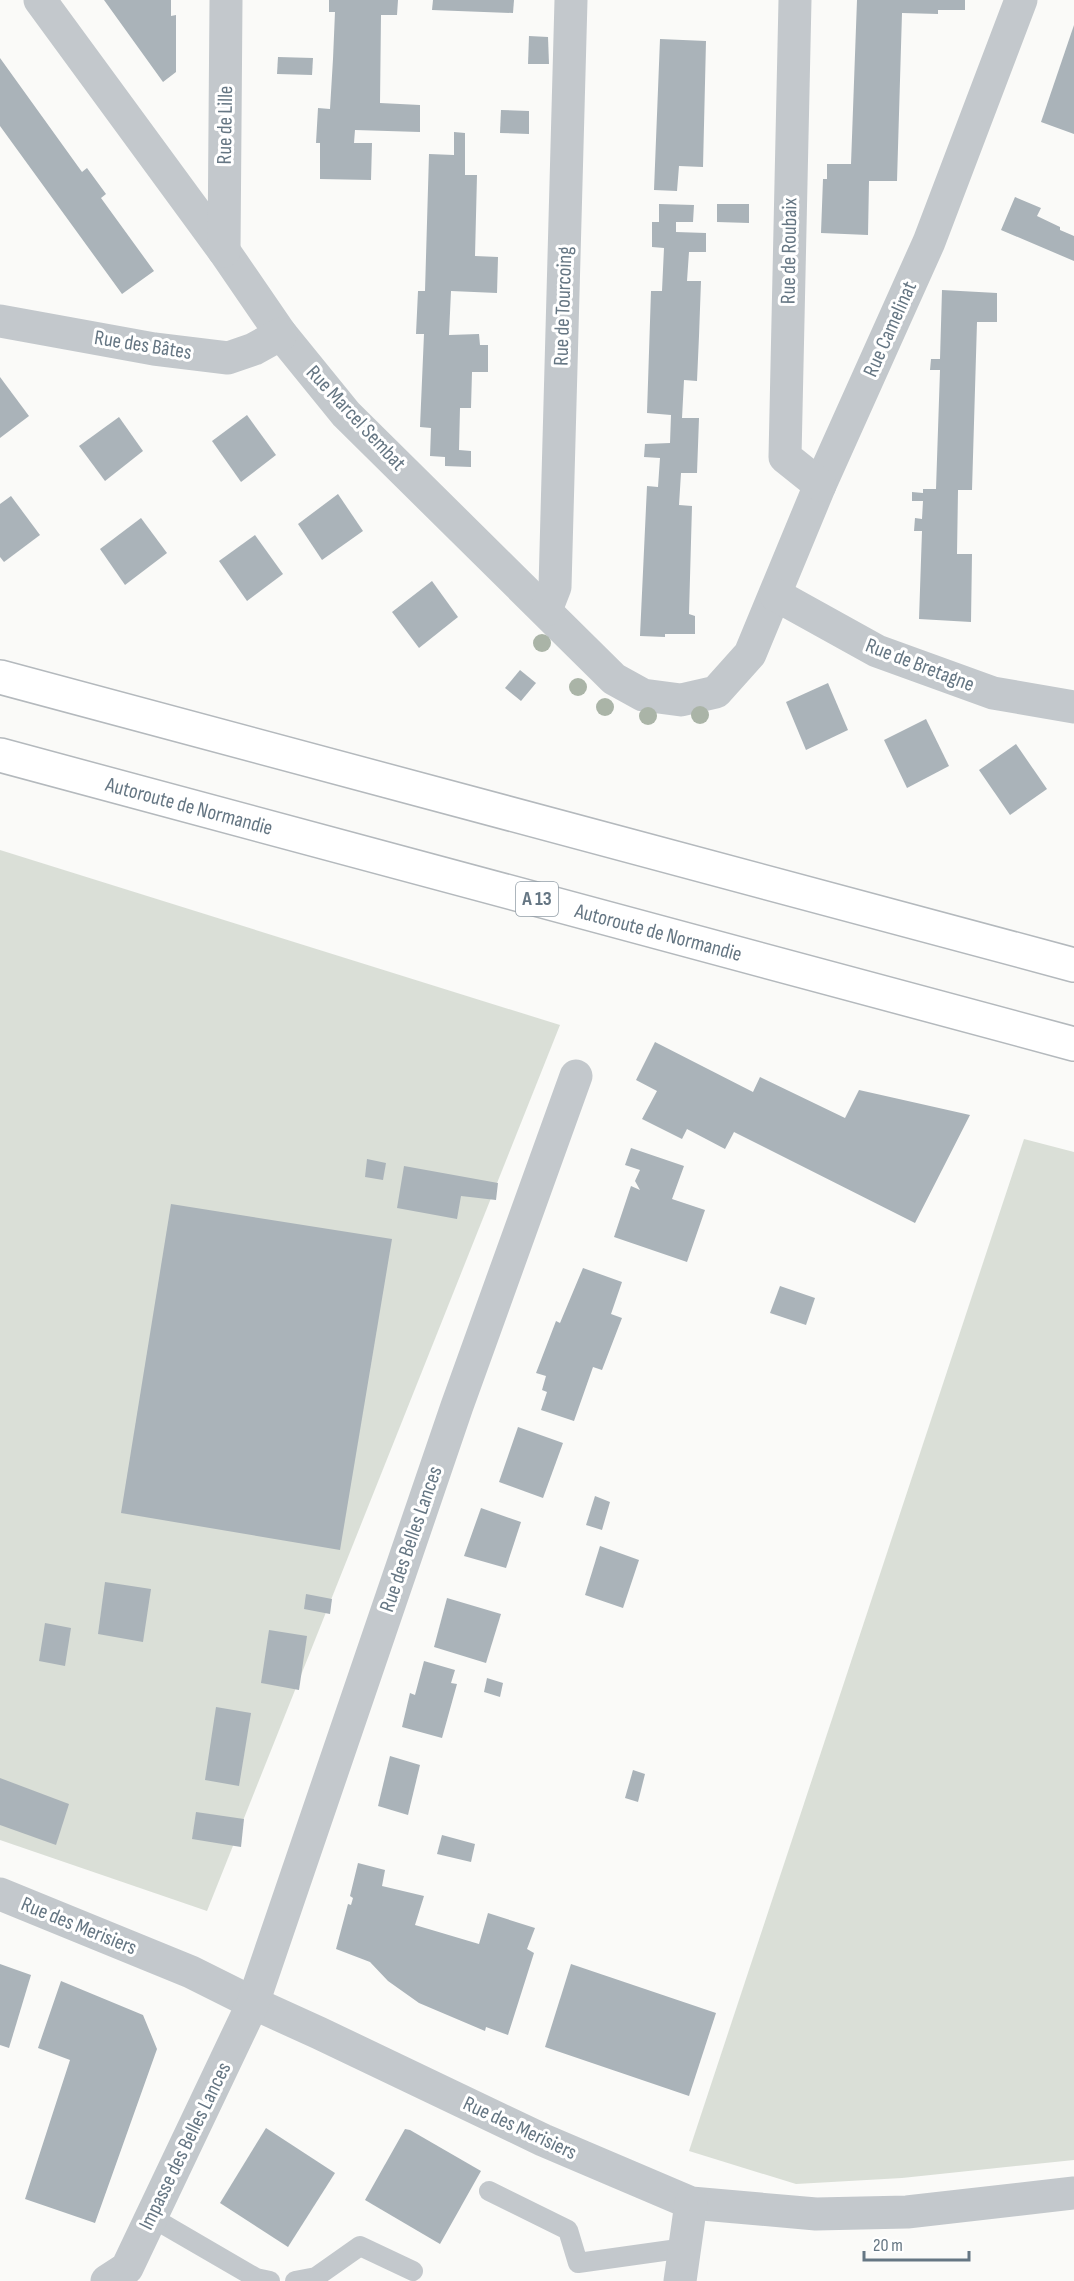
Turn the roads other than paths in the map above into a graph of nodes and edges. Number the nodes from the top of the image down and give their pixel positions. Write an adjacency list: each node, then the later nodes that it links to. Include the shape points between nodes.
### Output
1 (40, 0): 6 (street, Rue Marcel Sembat)
2 (226, 0): 6 (street, Rue de Lille)
3 (571, 0): 11 (street, Rue de Tourcoing, via 555,587)
4 (795, 0): 9 (street, Rue de Roubaix, via 784,457)
5 (1021, 0): 9 (street, Rue Camelinat, via 929,242)
6 (224, 251): 8 (street, Rue Marcel Sembat)
7 (0, 321): 8 (street, Rue des Bâtes, via 228,358)
8 (281, 334): 11 (street, Rue Marcel Sembat, via 346,414)
9 (820, 485): 10 (street, Rue Camelinat)
10 (776, 594): 12 (street, Rue Camelinat); 14 (street, Rue de Bretagne, via 877,651 993,693)
11 (546, 610): 12 (street, Rue Marcel Sembat, via 614,679 643,695 681,700 716,692)
12 (750, 654)
13 (0, 677): 16 (highway)
14 (1074, 707)
15 (0, 755): 17 (highway, Autoroute de Normandie / A 13)
16 (1074, 964)
17 (1074, 1044)
18 (576, 1076): 20 (street, Rue des Belles Lances, via 457,1406)
19 (0, 1894): 20 (street, Rue des Merisiers, via 191,1972)
20 (253, 2003): 23 (street, Rue des Merisiers, via 543,2140); 24 (street, Impasse des Belles Lances)
21 (489, 2191): 25 (lane, via 568,2230 578,2263)
22 (1074, 2193): 23 (street, Rue des Merisiers, via 907,2212 816,2214)
23 (691, 2203): 25 (street)
24 (151, 2217): 27 (street, Impasse des Belles Lances); 28 (lane, via 256,2278)
25 (685, 2248): 30 (street)
26 (413, 2271): 29 (lane, via 360,2246 316,2277)
27 (120, 2277)
28 (270, 2281)
29 (295, 2281)
30 (680, 2281)

